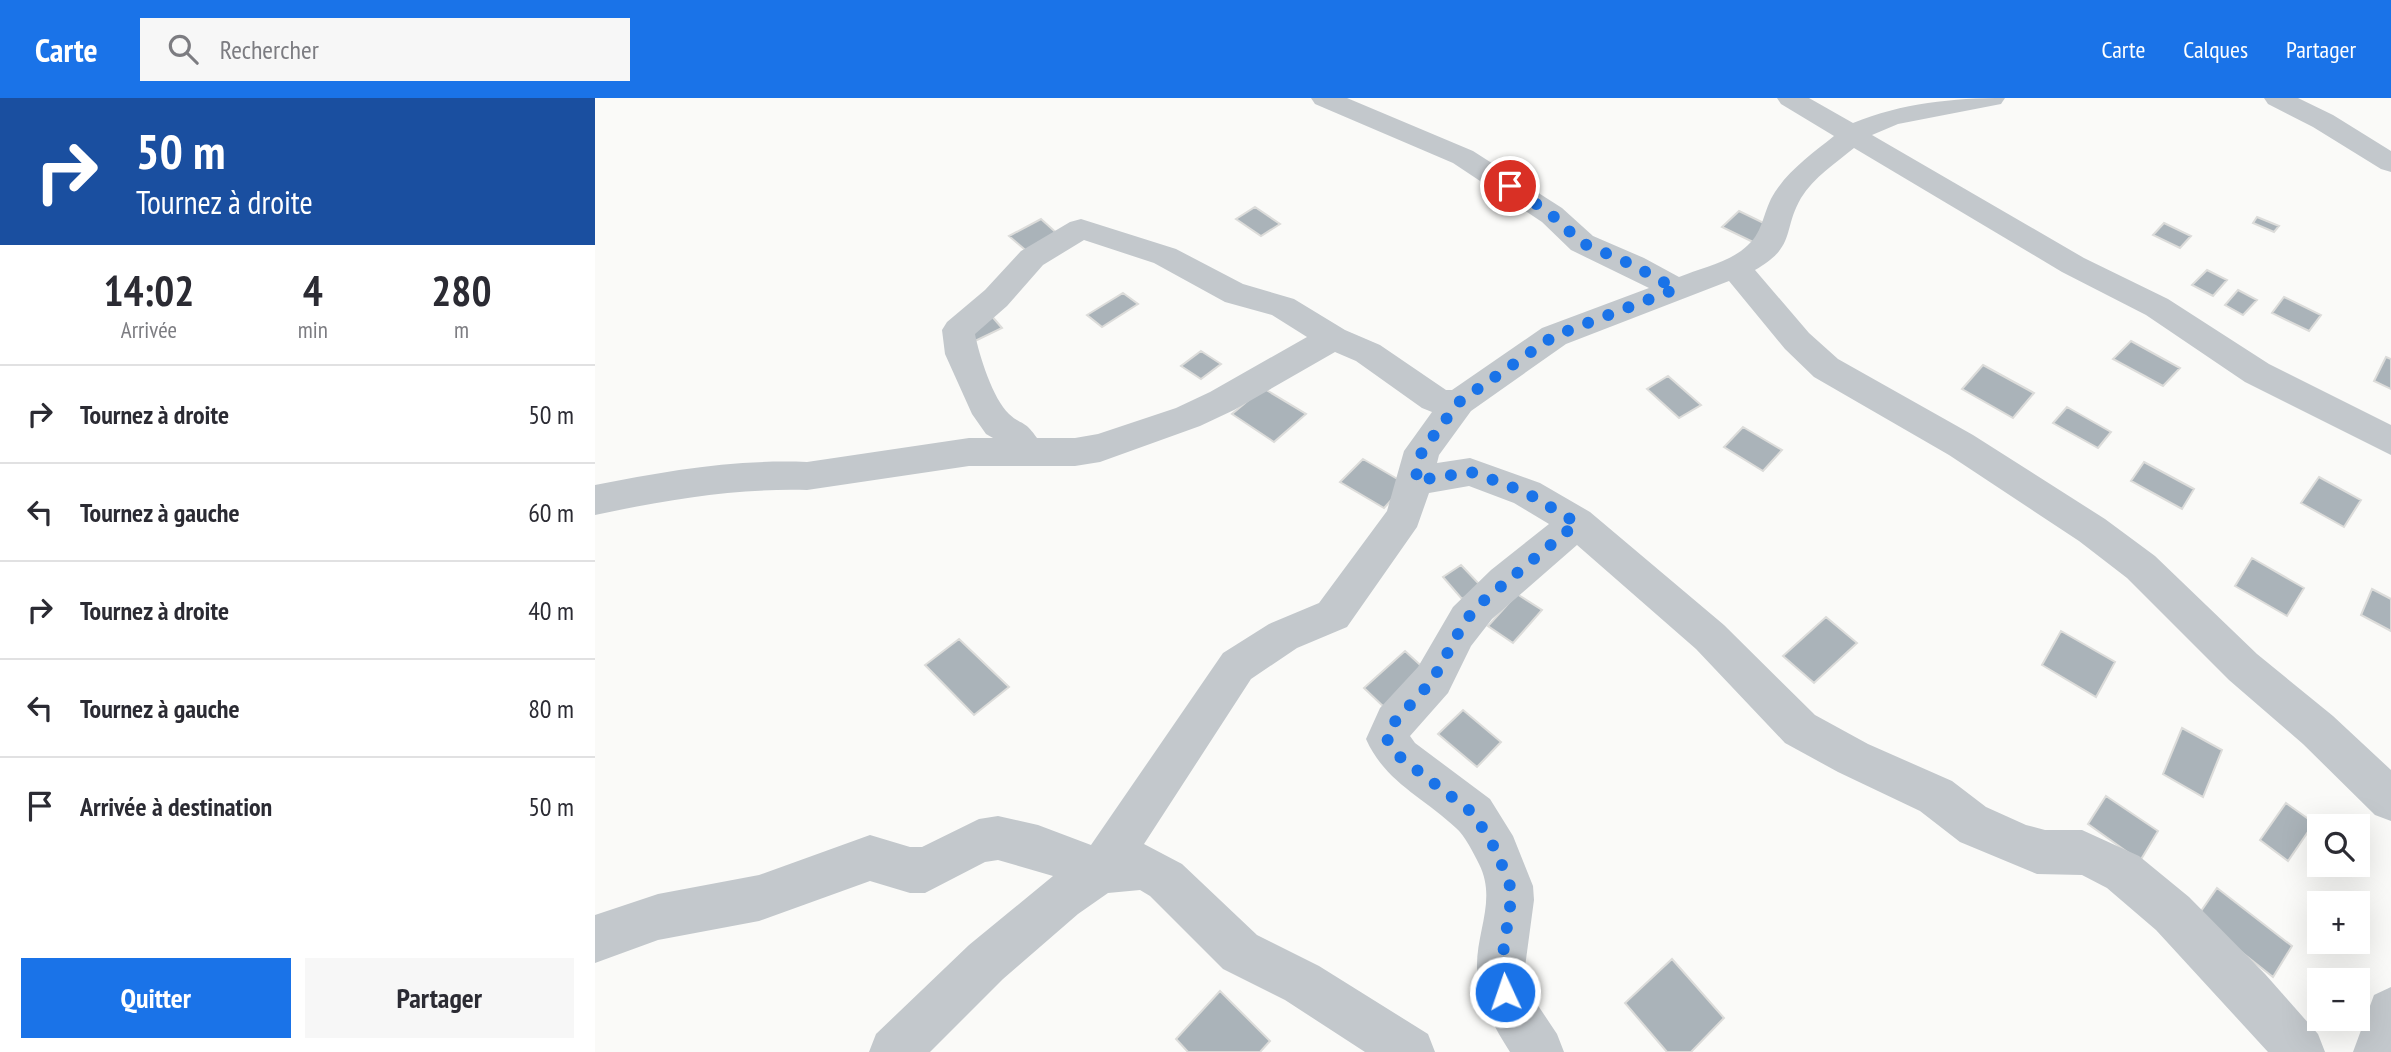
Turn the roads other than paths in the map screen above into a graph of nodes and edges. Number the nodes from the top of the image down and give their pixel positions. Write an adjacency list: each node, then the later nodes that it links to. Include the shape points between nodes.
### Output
1 (1324, 98): 8 (street, via 1463,157 1552,215 1582,243)
2 (1790, 98): 5 (street)
3 (1991, 98): 5 (street, via 1892,117)
4 (2277, 98): 6 (street)
5 (1851, 137): 7 (street, via 1800,179 1787,196 1774,237 1757,255); 11 (street, via 2073,265 2157,307 2257,373)
6 (2391, 163)
7 (1735, 267): 8 (street); 16 (street, via 1826,368 1961,445 2141,567 2243,667)
8 (1676, 289): 10 (street, via 1554,336)
9 (1333, 338): 10 (street, via 1368,353 1434,399); 12 (street, via 1176,422 1100,449); 12 (street, via 1283,307 1236,294 1165,256 1077,231 1032,258 996,298 958,330 963,354 989,414 998,425 1015,433)
10 (1459, 402): 13 (street, via 1422,451)
11 (2391, 441)
12 (1026, 451): 14 (street, via 942,455 807,476 677,484)
13 (1415, 481): 15 (street, via 1478,474 1527,493); 17 (street, via 1404,516 1333,615 1283,636 1237,666)
14 (595, 500)
15 (1577, 523): 22 (street, via 1465,621 1432,681 1389,728 1387,739 1400,757 1474,814 1497,852 1511,900 1501,967 1505,992); 23 (street, via 1710,637 1800,729 1936,796 1976,826 2041,852 2088,854 2154,895 2284,1028)
16 (2391, 800)
17 (1100, 871): 18 (street, via 1038,848 989,839 925,870 870,858 759,898 658,917); 20 (street, via 996,954); 21 (street, via 1145,867 1182,895 1240,953 1302,983)
18 (595, 939)
19 (2391, 1012): 24 (street)
20 (894, 1052)
21 (1410, 1052)
22 (1539, 1052)
23 (2300, 1052)
24 (2378, 1052)

